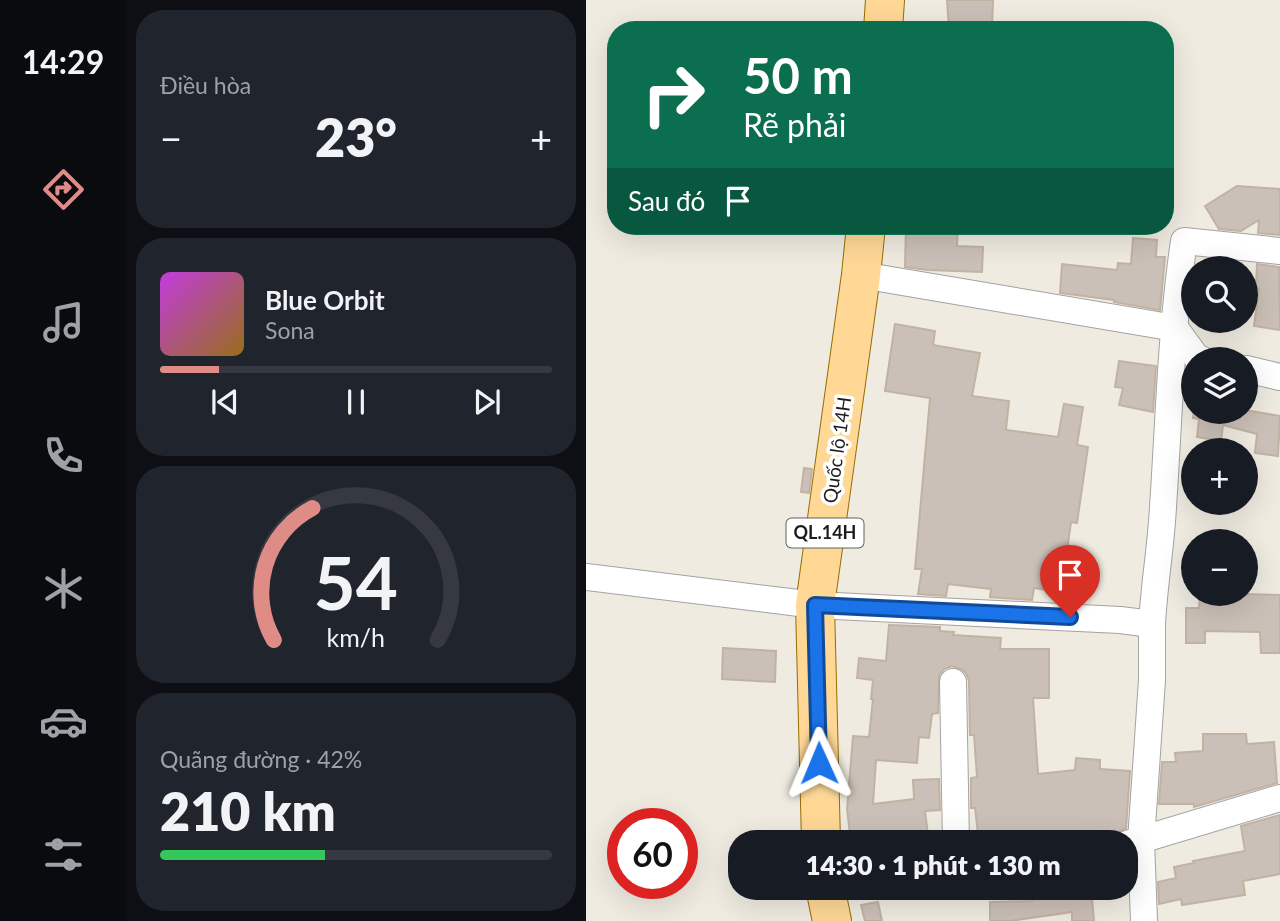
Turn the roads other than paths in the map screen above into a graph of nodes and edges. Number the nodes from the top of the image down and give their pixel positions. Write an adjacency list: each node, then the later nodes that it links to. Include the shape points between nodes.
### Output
1 (885, 0): 2 (main road)
2 (884, 21)
3 (865, 235): 5 (main road, Quốc lộ 14H / QL.14H)
4 (1280, 251): 6 (street, via 1184,241)
5 (861, 275): 6 (street); 11 (main road, Quốc lộ 14H / QL.14H)
6 (1175, 328): 7 (street); 12 (street)
7 (1189, 347)
8 (1258, 372): 9 (street)
9 (1280, 377)
10 (586, 577): 11 (street)
11 (815, 605): 12 (street); 15 (main road, Quốc lộ 14H / QL.14H)
12 (1152, 624): 17 (street, via 1152,680)
13 (953, 682): 16 (street)
14 (1280, 798): 18 (street)
15 (821, 830)
16 (956, 830)
17 (1135, 830)
18 (1138, 841)
19 (1138, 878): 22 (street)
20 (828, 900): 21 (main road)
21 (832, 921)
22 (1144, 921)

